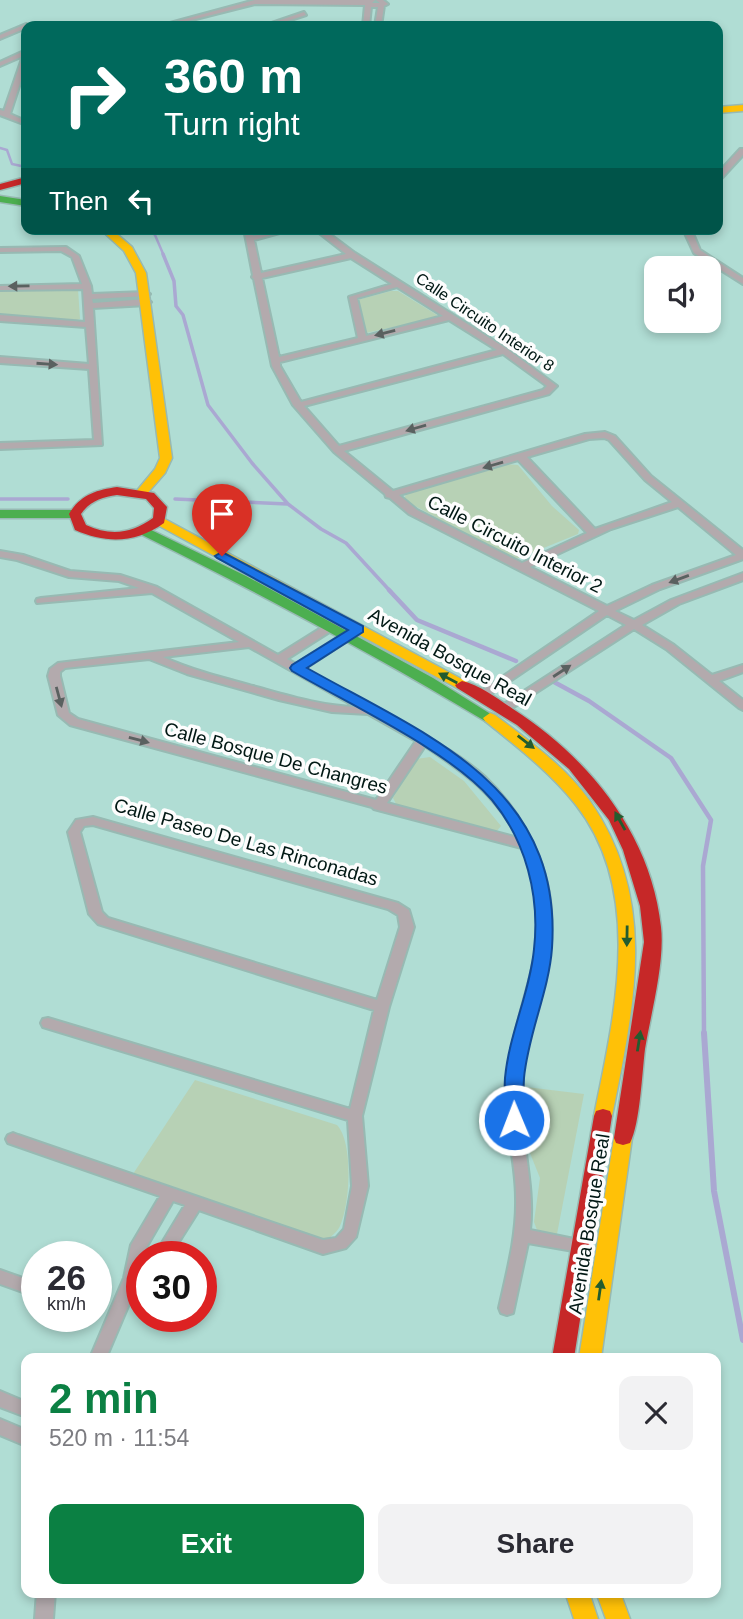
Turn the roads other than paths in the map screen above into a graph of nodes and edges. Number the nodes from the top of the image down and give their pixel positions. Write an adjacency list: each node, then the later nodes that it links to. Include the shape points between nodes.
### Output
1 (381, 1): 3 (street); 9 (street)
2 (308, 2): 3 (street); 4 (street); 5 (street, via 255,2)
3 (369, 2): 8 (street)
4 (304, 14): 6 (street); 7 (street)
5 (181, 21)
6 (282, 21)
7 (303, 21)
8 (367, 21)
9 (379, 21)
10 (21, 28): 12 (street)
11 (0, 30): 12 (street)
12 (10, 33): 13 (street); 15 (street)
13 (21, 34)
14 (21, 35): 16 (street)
15 (0, 37)
16 (0, 44)
17 (21, 56): 18 (street)
18 (0, 64)
19 (21, 67): 22 (street)
20 (723, 110): 21 (main road)
21 (742, 110)
22 (3, 113): 23 (street)
23 (21, 121)
24 (743, 151): 25 (street)
25 (723, 172)
26 (21, 182): 27 (main road)
27 (1, 192): 28 (main road)
28 (21, 201)
29 (112, 235): 42 (main road, via 136,260)
30 (249, 235): 37 (street, Calle Circuito Interior 2)
31 (325, 235): 34 (street, Calle Circuito Interior 8)
32 (690, 235): 35 (street, via 697,251)
33 (0, 250): 40 (street, via 68,250)
34 (352, 254): 37 (street); 39 (street, Calle Circuito Interior 8)
35 (727, 271): 36 (street); 38 (street)
36 (743, 275)
37 (256, 277): 50 (street, Calle Circuito Interior 2)
38 (743, 282)
39 (400, 284): 44 (street, Calle Circuito Interior 8); 47 (street, via 353,297)
40 (87, 286): 41 (street, one-way to 41); 43 (street)
41 (0, 288)
42 (146, 298): 43 (street); 56 (main road, via 166,458)
43 (88, 302): 46 (street)
44 (451, 317): 47 (street, one-way to 47); 48 (street, Calle Circuito Interior 8)
45 (0, 318): 46 (street)
46 (90, 325): 51 (street)
47 (363, 339): 50 (street)
48 (504, 351): 52 (street); 54 (street, Calle Circuito Interior 8, one-way to 54, via 552,388)
49 (0, 360): 51 (street, one-way to 51)
50 (275, 361): 52 (street, Calle Circuito Interior 2)
51 (93, 367): 53 (street, via 99,443)
52 (298, 405): 54 (street, Calle Circuito Interior 2)
53 (0, 446)
54 (337, 450): 57 (street, Calle Circuito Interior 2)
55 (521, 457): 57 (street, one-way to 57); 58 (street, via 588,436 606,435); 63 (street)
56 (141, 493): 60 (main road, via 93,496); 61 (main road, via 161,507)
57 (389, 495): 66 (street, Calle Circuito Interior 2)
58 (680, 503): 63 (street); 65 (street)
59 (0, 514): 60 (main road)
60 (75, 514): 62 (main road, via 80,527 98,536)
61 (159, 520): 62 (main road); 71 (main road, Avenida Bosque Real)
62 (145, 531): 71 (main road, Avenida Bosque Real)
63 (593, 533): 66 (street)
64 (0, 554): 68 (street, via 69,574 120,578)
65 (743, 556): 70 (street, one-way to 70, via 656,587)
66 (520, 568): 70 (street, Calle Circuito Interior 2)
67 (743, 576): 72 (street)
68 (153, 589): 69 (street); 74 (street)
69 (41, 601)
70 (608, 610): 72 (street, Calle Circuito Interior 2); 80 (street)
71 (334, 624): 73 (main road, Avenida Bosque Real); 76 (street)
72 (633, 624): 79 (street, Calle Circuito Interior 2); 82 (street, one-way to 72)
73 (352, 634): 77 (street); 80 (main road, Avenida Bosque Real, one-way to 73); 89 (main road, Avenida Bosque Real, one-way to 89, via 526,741 590,810 612,851 627,916 626,971)
74 (250, 644): 75 (street); 76 (street)
75 (151, 655): 83 (street, via 186,670 308,704); 85 (street, Calle Bosque De Changres, one-way to 85, via 57,667 54,676 68,719)
76 (279, 659): 77 (street)
77 (297, 668): 83 (street)
78 (743, 668): 79 (street)
79 (713, 679): 81 (street, Calle Circuito Interior 2)
80 (481, 696): 82 (main road, Avenida Bosque Real)
81 (743, 706)
82 (505, 708): 90 (main road, Avenida Bosque Real, one-way to 82, via 653,940 643,876 615,812 581,768)
83 (369, 711): 84 (street)
84 (423, 740): 85 (street); 86 (street, via 498,797)
85 (378, 806): 86 (street, Calle Bosque De Changres)
86 (528, 845): 95 (street, via 544,912 543,950 514,1077 514,1120 524,1199)
87 (382, 1007): 87 (street, Calle Paseo De Las Rinconadas, via 407,927 399,909 93,821 76,826 96,914 103,921); 91 (street, Calle Paseo De Las Rinconadas)
88 (48, 1023): 91 (street)
89 (610, 1083): 90 (main road); 98 (main road, Avenida Bosque Real)
90 (631, 1088): 105 (main road, Avenida Bosque Real, one-way to 90)
91 (355, 1116): 94 (street, Calle Paseo De Las Rinconadas, via 359,1199 351,1232 341,1243 313,1245)
92 (13, 1139): 93 (street, Calle Paseo De Las Rinconadas)
93 (169, 1194): 94 (street, Calle Paseo De Las Rinconadas); 96 (street)
94 (195, 1203): 97 (street)
95 (522, 1235): 98 (street); 102 (street)
96 (141, 1241)
97 (171, 1241)
98 (579, 1246): 104 (main road, Avenida Bosque Real)
99 (0, 1277): 100 (street)
100 (21, 1284)
101 (126, 1298): 103 (street)
102 (507, 1308)
103 (100, 1353)
104 (563, 1353)
105 (591, 1353)
106 (0, 1399): 107 (street)
107 (21, 1408)
108 (0, 1427): 109 (street)
109 (21, 1436)
110 (46, 1598): 113 (street)
111 (579, 1598): 114 (main road)
112 (610, 1598): 115 (main road)
113 (44, 1619)
114 (586, 1619)
115 (618, 1619)

